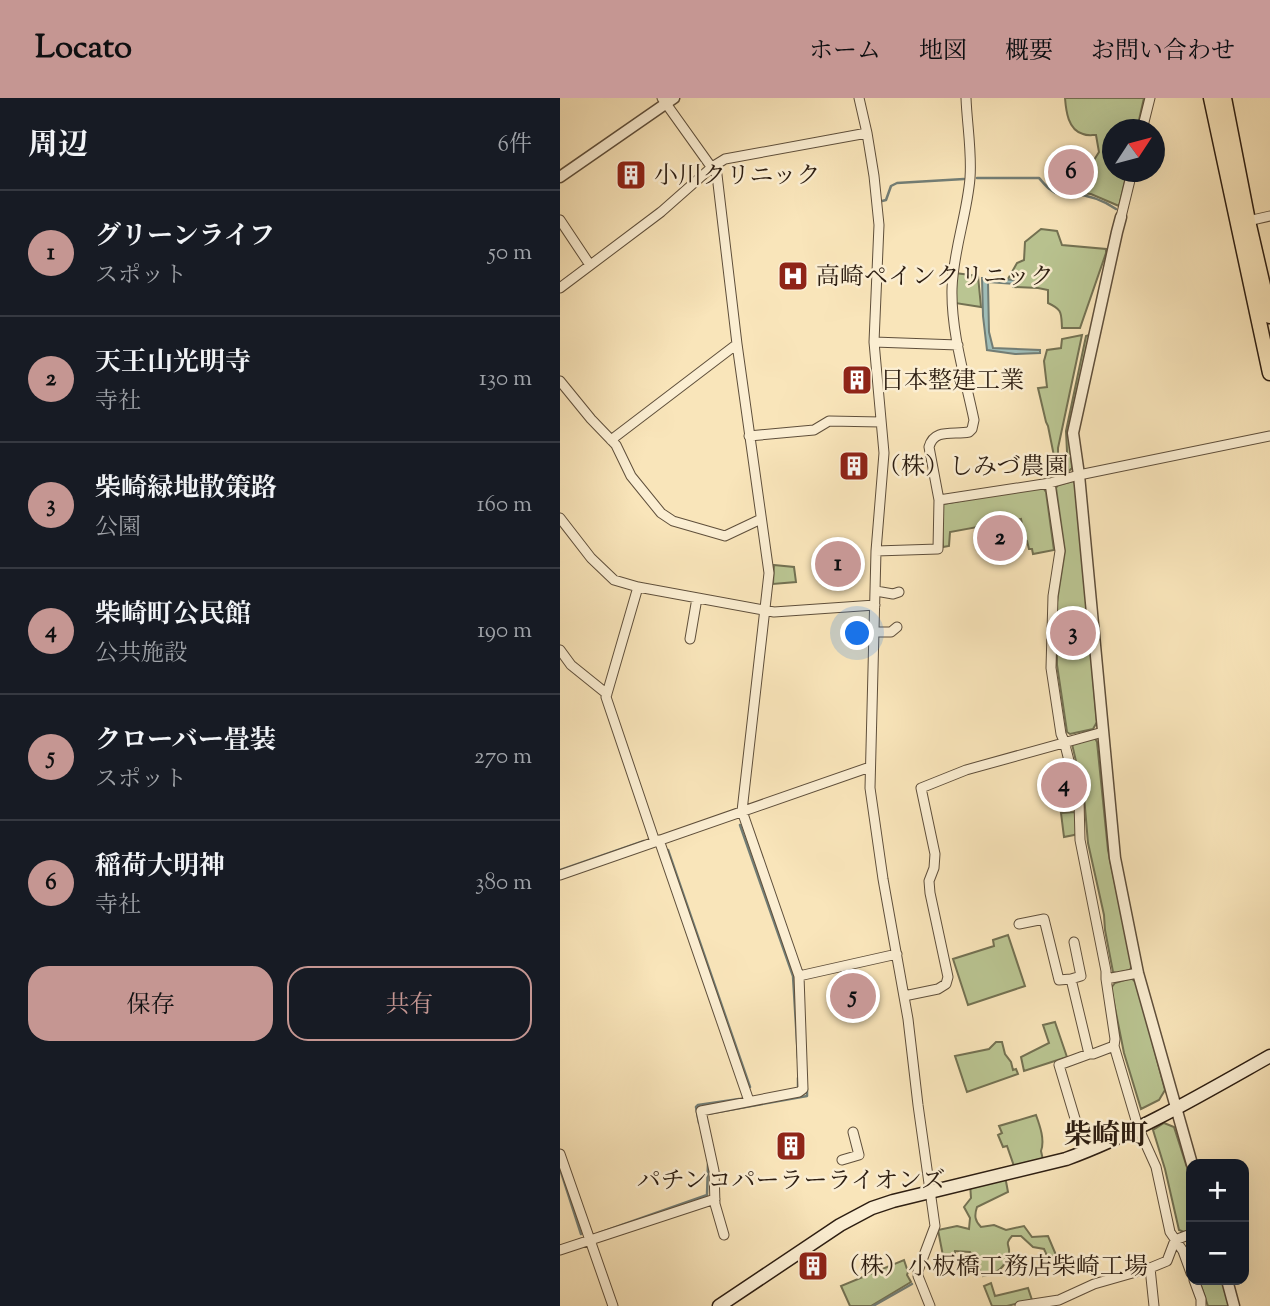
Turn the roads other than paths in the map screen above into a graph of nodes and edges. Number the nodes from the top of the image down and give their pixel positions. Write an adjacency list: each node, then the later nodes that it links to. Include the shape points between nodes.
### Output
1 (859, 98): 8 (street)
2 (966, 98): 21 (street, via 970,177 952,289)
3 (1150, 98): 7 (street)
4 (1211, 98): 22 (highway)
5 (1224, 98): 15 (highway)
6 (667, 100): 9 (street); 10 (street)
7 (1145, 119)
8 (867, 132): 9 (street, via 724,159); 19 (street, via 879,225)
9 (712, 167): 16 (street); 20 (street, via 717,175)
10 (560, 177)
11 (1130, 182): 13 (street)
12 (1270, 216): 15 (street)
13 (1121, 217): 28 (street, via 1073,433)
14 (560, 220): 16 (street)
15 (1248, 220): 18 (highway)
16 (590, 265): 17 (street)
17 (560, 288)
18 (1270, 316)
19 (874, 342): 21 (street); 24 (street)
20 (737, 344): 25 (street); 27 (street)
21 (958, 345): 30 (street, via 974,425 969,432 940,434 931,441)
22 (1270, 373)
23 (560, 381): 27 (street)
24 (881, 422): 25 (street, via 829,421 814,430); 33 (street, via 884,453)
25 (749, 436): 32 (street)
26 (1270, 436): 28 (street)
27 (611, 440): 32 (street, via 631,476 673,520 725,536)
28 (1079, 475): 29 (street); 45 (street)
29 (1049, 483): 30 (street); 46 (street, via 1060,551 1053,596 1051,668)
30 (939, 500): 33 (street, via 938,548)
31 (560, 518): 34 (street, via 614,580)
32 (761, 519): 39 (street, via 769,573)
33 (876, 551): 35 (street)
34 (638, 587): 37 (street); 44 (street)
35 (876, 591): 36 (street); 38 (street)
36 (900, 592)
37 (698, 598): 39 (street); 42 (street)
38 (875, 605): 39 (street); 41 (street)
39 (764, 611): 48 (street)
40 (897, 627): 41 (street, via 891,632)
41 (875, 632): 47 (street)
42 (690, 639)
43 (560, 650): 44 (street)
44 (607, 694): 49 (street)
45 (1102, 732): 46 (street); 54 (street, via 1115,858)
46 (1064, 741): 57 (street, via 1079,800 1080,840); 58 (street, via 922,788 935,854 930,893 948,977 938,989)
47 (870, 767): 48 (street); 53 (street, via 875,827)
48 (741, 811): 49 (street); 55 (street)
49 (657, 841): 50 (street); 62 (street)
50 (560, 875)
51 (1019, 924): 56 (street, via 1044,919 1059,981)
52 (1074, 942): 56 (street, via 1081,976)
53 (897, 954): 55 (street); 58 (street)
54 (1138, 973): 57 (street); 63 (street)
55 (799, 976): 62 (street, via 803,1089)
56 (1071, 979): 60 (street)
57 (1106, 979): 59 (street)
58 (904, 996): 70 (street)
59 (1114, 1046): 60 (street); 64 (street)
60 (1089, 1054): 66 (street, via 1059,1065)
61 (1270, 1056): 63 (main road)
62 (748, 1101): 71 (street, via 701,1111)
63 (1175, 1108): 64 (main road); 68 (street)
64 (1139, 1127): 66 (main road); 74 (street, via 1156,1167)
65 (853, 1132): 69 (street, via 859,1155)
66 (1085, 1152): 70 (main road)
67 (560, 1154): 75 (street)
68 (1190, 1159)
69 (842, 1160)
70 (930, 1192): 82 (main road, via 854,1217); 83 (street, via 936,1226 918,1271)
71 (715, 1199): 72 (street); 75 (street)
72 (724, 1235)
73 (1186, 1235): 74 (street)
74 (1175, 1240): 77 (street); 78 (street, via 1167,1261)
75 (590, 1241): 76 (street); 81 (street)
76 (560, 1250)
77 (1186, 1259)
78 (1150, 1268): 84 (street, via 1059,1300); 85 (street)
79 (1196, 1285): 86 (street)
80 (1228, 1285): 87 (street)
81 (613, 1306)
82 (719, 1306)
83 (930, 1306)
84 (1020, 1306)
85 (1154, 1306)
86 (1201, 1306)
87 (1234, 1306)

